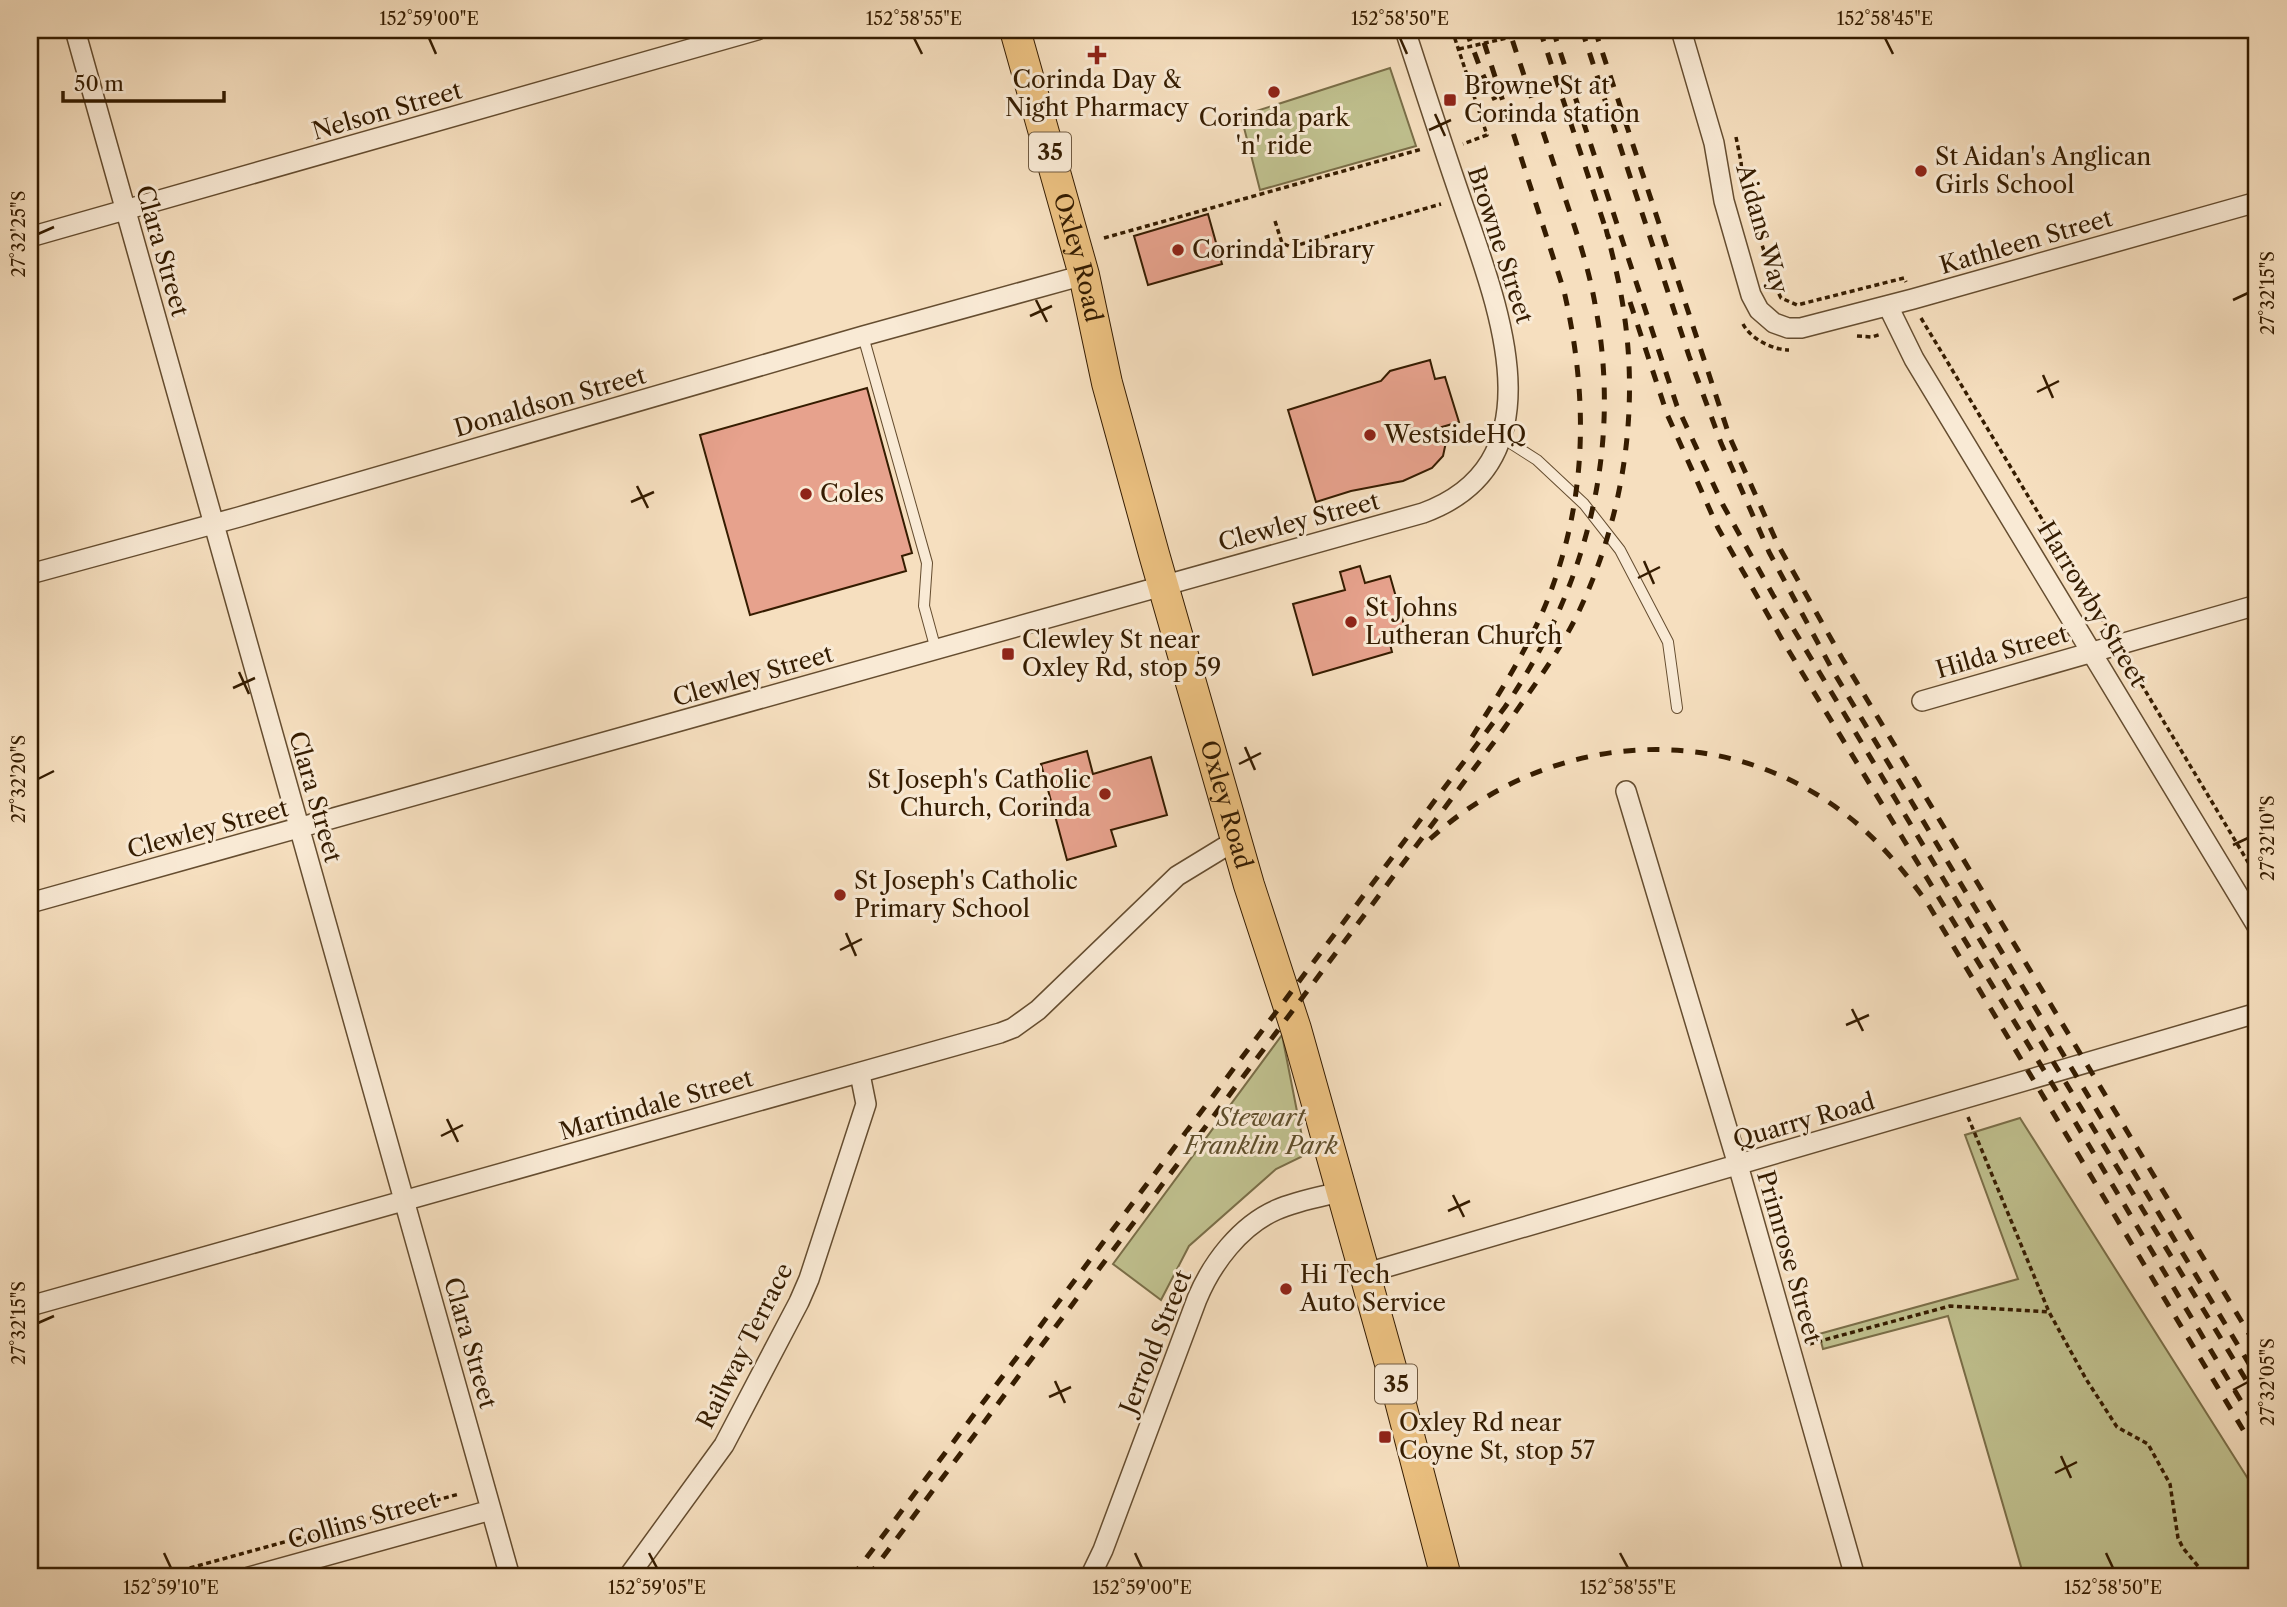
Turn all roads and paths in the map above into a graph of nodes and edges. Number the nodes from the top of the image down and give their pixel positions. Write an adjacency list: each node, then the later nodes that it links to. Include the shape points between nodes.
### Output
1 (75, 30): 17 (street, Clara Street)
2 (757, 30): 17 (street, Nelson Street)
3 (1015, 30): 21 (main road, Oxley Road / 35)
4 (1405, 30): 25 (street, Browne Street, via 1502,327 1509,385)
5 (1452, 30): 9 (path)
6 (1540, 30): 8 (path)
7 (1681, 30): 23 (street, Aidans Way, via 1714,144 1731,225 1759,310 1774,323 1795,329)
8 (1524, 32): 9 (path, bridge)
9 (1459, 49): 11 (path, via 1487,135)
10 (1735, 136): 13 (path)
11 (1463, 144)
12 (1423, 149): 20 (path)
13 (1742, 177)
14 (1743, 185): 22 (path, via 1776,288 1786,302 1802,304 1904,278)
15 (2257, 202): 22 (street, Kathleen Street)
16 (1441, 204): 18 (path, via 1291,247 1282,243)
17 (125, 211): 19 (street, Nelson Street); 27 (street, Clara Street)
18 (1275, 220)
19 (30, 237)
20 (1104, 238)
21 (1084, 275): 24 (street, Donaldson Street); 29 (main road, Oxley Road / 35, via 1107,383)
22 (1913, 299): 23 (street, Kathleen Street); 31 (path, via 1925,328)
23 (1888, 306): 33 (street, Harrowby Street, via 1914,359)
24 (863, 336): 27 (street, Donaldson Street); 32 (lane, via 927,563 924,606)
25 (1501, 437): 26 (street, Browne Street); 35 (lane, via 1537,460 1584,505 1620,550 1668,642)
26 (1479, 475): 29 (street, Clewley Street, via 1449,503 1423,513)
27 (214, 524): 28 (street, Donaldson Street); 37 (street, Clara Street)
28 (30, 574)
29 (1164, 586): 32 (street, Clewley Street); 38 (main road, Oxley Road / 35)
30 (2257, 605): 31 (street, Hilda Street)
31 (2118, 645): 33 (street, Hilda Street); 39 (path)
32 (936, 649): 37 (street, Clewley Street)
33 (2092, 652): 34 (street, Hilda Street); 41 (street, Harrowby Street)
34 (1922, 701)
35 (1677, 708)
36 (1626, 791): 45 (street, Primrose Street)
37 (298, 829): 40 (street, Clewley Street); 47 (street, Clara Street)
38 (1236, 840): 43 (street, Martindale Street, via 1177,876 1038,1010 1013,1028); 46 (main road, Oxley Road / 35, via 1296,1029)
39 (2257, 877)
40 (30, 903)
41 (2257, 926)
42 (2257, 1013): 44 (street, Quarry Road)
43 (860, 1074): 47 (street, Martindale Street); 57 (street, Railway Terrace, via 866,1104 799,1302 724,1445)
44 (1961, 1101): 45 (street, Quarry Road); 50 (path)
45 (1738, 1165): 48 (street, Quarry Road); 51 (street, Primrose Street)
46 (1340, 1192): 48 (main road, Oxley Road / 35); 58 (street, Jerrold Street, via 1273,1211 1247,1231 1212,1270)
47 (405, 1202): 49 (street, Martindale Street); 53 (street, Clara Street)
48 (1363, 1274): 59 (main road, Oxley Road / 35)
49 (30, 1306)
50 (2049, 1312): 51 (path, via 1950,1306); 61 (path, via 2117,1427 2148,1444 2169,1484 2178,1538)
51 (1790, 1349): 60 (street, Primrose Street)
52 (459, 1494): 54 (path)
53 (491, 1510): 55 (street, Collins Street); 56 (street, Clara Street)
54 (157, 1577)
55 (249, 1577)
56 (510, 1577)
57 (628, 1577)
58 (1090, 1577)
59 (1446, 1577)
60 (1855, 1577)
61 (2207, 1577)

